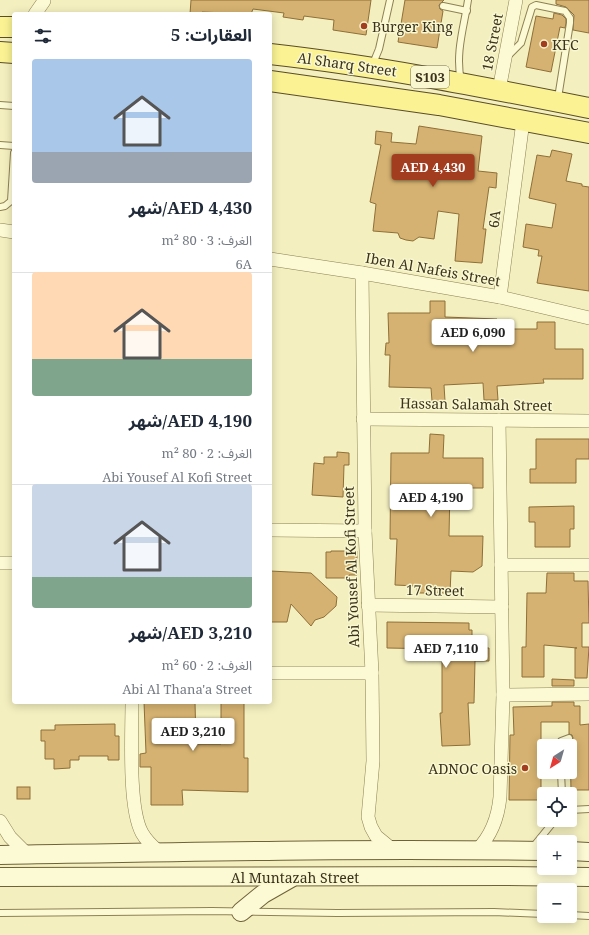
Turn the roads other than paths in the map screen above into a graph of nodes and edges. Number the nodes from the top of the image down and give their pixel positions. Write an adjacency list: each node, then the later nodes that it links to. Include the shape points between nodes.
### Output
1 (44, 0): 7 (street); 8 (street)
2 (390, 0): 15 (lane, via 379,48)
3 (468, 0): 6 (lane)
4 (516, 0): 14 (street, 18 Street)
5 (443, 6): 6 (lane)
6 (467, 11): 17 (lane, via 458,54)
7 (36, 12)
8 (48, 12)
9 (0, 27): 10 (main road)
10 (12, 28)
11 (0, 52): 12 (main road)
12 (12, 53)
13 (272, 54): 15 (main road, Al Sharq Street / S103)
14 (505, 58): 18 (street, 18 Street); 19 (lane, via 521,43 532,7 536,5 566,11 570,23)
15 (371, 67): 17 (main road, Al Sharq Street / S103)
16 (272, 81): 23 (main road, Al Sharq Street / S103, via 404,99)
17 (461, 82): 18 (main road, Al Sharq Street / S103)
18 (499, 90): 19 (main road, Al Sharq Street / S103)
19 (558, 102): 22 (main road, Al Sharq Street / S103)
20 (0, 105): 21 (lane)
21 (12, 106)
22 (589, 108)
23 (523, 121): 24 (main road, Al Sharq Street / S103); 35 (street, 6A)
24 (589, 133)
25 (0, 145): 26 (lane)
26 (12, 146)
27 (5, 191): 28 (lane)
28 (12, 192)
29 (12, 196): 30 (lane, via 9,204)
30 (0, 207)
31 (0, 230): 32 (street)
32 (12, 232)
33 (272, 258): 34 (street, Iben Al Nafeis Street)
34 (362, 273): 35 (street, Iben Al Nafeis Street); 37 (street, Abi Yousef Al Kofi Street)
35 (500, 297): 36 (street, Iben Al Nafeis Street)
36 (589, 318)
37 (363, 419): 38 (street, Hassan Salamah Street); 41 (street, Abi Yousef Al Kofi Street)
38 (499, 420): 39 (street, Hassan Salamah Street); 44 (street)
39 (589, 421)
40 (272, 530): 41 (street)
41 (365, 531): 46 (street, Abi Yousef Al Kofi Street)
42 (12, 562): 43 (street)
43 (0, 563)
44 (501, 565): 45 (street); 47 (street)
45 (589, 565)
46 (368, 605): 47 (street, 17 Street); 49 (street, Abi Yousef Al Kofi Street)
47 (502, 607): 51 (street)
48 (272, 673): 49 (street)
49 (372, 673): 59 (street, Abi Yousef Al Kofi Street, via 373,776 368,817 373,831)
50 (589, 694): 51 (street)
51 (503, 695): 60 (street, via 499,809 491,832)
52 (132, 704): 61 (street, via 133,776 137,822 142,834)
53 (570, 738): 54 (lane)
54 (567, 739)
55 (589, 809): 56 (lane)
56 (577, 810)
57 (0, 821): 65 (street, via 10,837)
58 (550, 827): 62 (lane)
59 (393, 850): 60 (main road, Al Muntazah Street); 61 (main road, Al Muntazah Street)
60 (477, 850): 62 (main road, Al Muntazah Street)
61 (158, 851): 65 (main road, Al Muntazah Street)
62 (536, 851)
63 (577, 851): 64 (main road)
64 (589, 852)
65 (27, 854): 66 (main road, Al Muntazah Street)
66 (0, 855)
67 (0, 877): 68 (main road, Al Muntazah Street)
68 (293, 877): 69 (main road, Al Muntazah Street); 70 (main road, via 263,894)
69 (589, 877)
70 (241, 912): 71 (lane); 72 (lane)
71 (0, 913)
72 (537, 914)
73 (577, 915): 74 (lane)
74 (589, 916)

